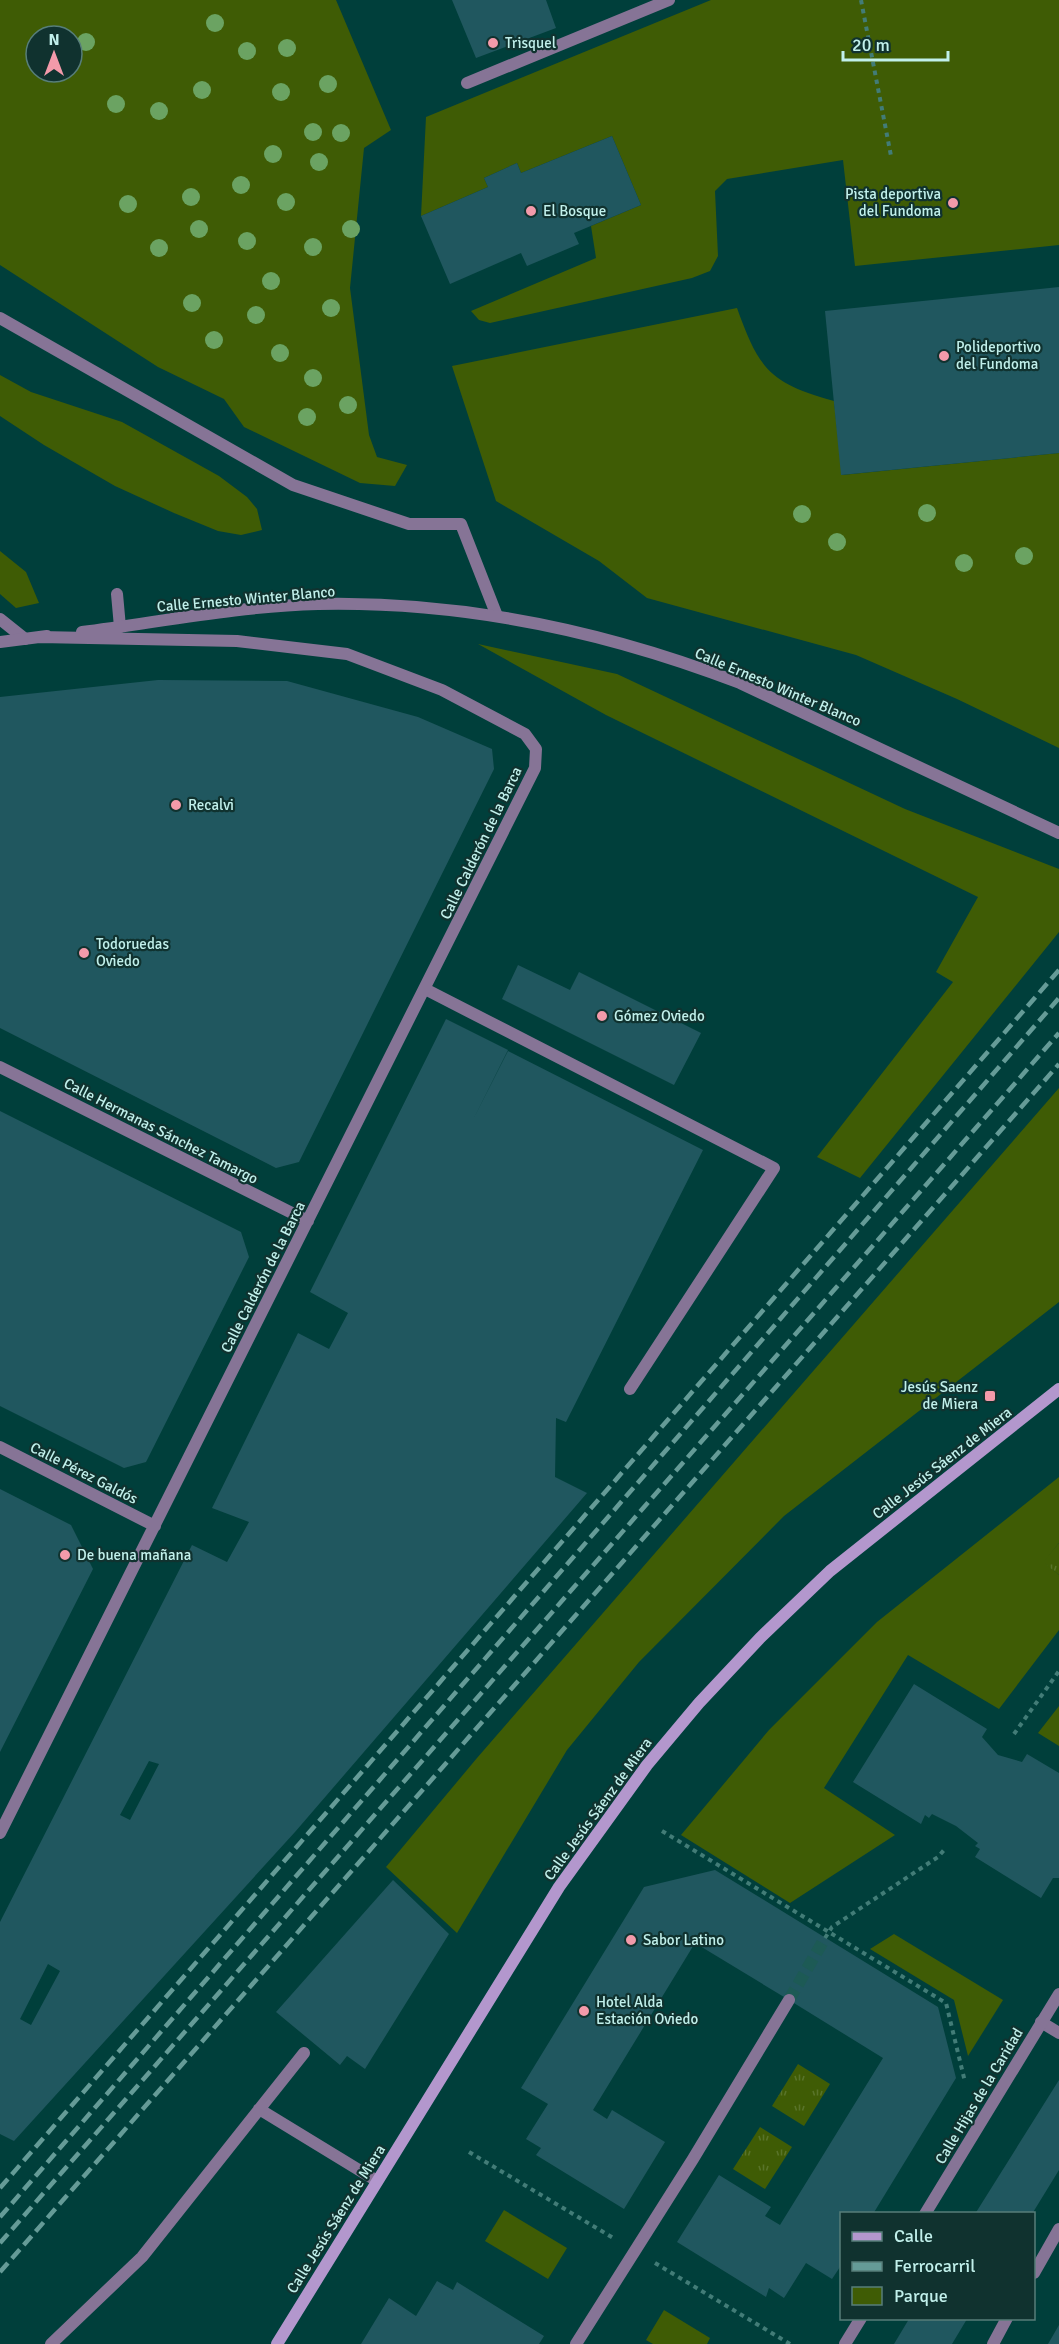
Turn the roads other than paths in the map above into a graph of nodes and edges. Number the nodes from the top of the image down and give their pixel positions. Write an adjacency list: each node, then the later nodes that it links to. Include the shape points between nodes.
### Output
1 (669, 0): 2 (street)
2 (467, 83)
3 (0, 318): 5 (street, via 293,485 409,524 461,524)
4 (117, 594): 7 (street)
5 (497, 616): 7 (street, Calle Ernesto Winter Blanco, via 378,605 316,604); 12 (street, Calle Ernesto Winter Blanco, via 583,633 687,663 820,720)
6 (0, 619): 9 (street)
7 (120, 627): 8 (street, Calle Ernesto Winter Blanco)
8 (40, 637): 9 (street, Calle Ernesto Winter Blanco); 11 (street, Calle Ernesto Winter Blanco, via 237,641 347,654 442,690)
9 (25, 639): 10 (street, Calle Ernesto Winter Blanco)
10 (0, 642)
11 (525, 734): 13 (street, Calle Calderón de la Barca, via 536,749 535,768)
12 (1059, 832)
13 (425, 989): 15 (street, Calle Calderón de la Barca); 16 (street, via 774,1167)
14 (0, 1067): 15 (street, Calle Hermanas Sánchez Tamargo)
15 (308, 1221): 19 (street, Calle Calderón de la Barca)
16 (630, 1389)
17 (1059, 1389): 27 (main road, Calle Jesús Sáenz de Miera, via 830,1571 699,1703 646,1765 566,1877)
18 (0, 1447): 19 (street, Calle Pérez Galdós)
19 (155, 1526): 20 (street, Calle Calderón de la Barca)
20 (0, 1833)
21 (1059, 1994): 23 (street, Calle Hijas de la Caridad)
22 (789, 2000): 35 (street)
23 (1041, 2022): 24 (street); 28 (street, Calle Hijas de la Caridad)
24 (1059, 2033)
25 (304, 2053): 26 (street)
26 (259, 2109): 27 (street); 33 (street, via 142,2258)
27 (377, 2181): 34 (main road, Calle Jesús Sáenz de Miera)
28 (926, 2212)
29 (1059, 2229): 30 (street)
30 (1035, 2271)
31 (860, 2320): 36 (street)
32 (1007, 2320): 37 (street)
33 (51, 2344)
34 (277, 2344)
35 (576, 2344)
36 (845, 2344)
37 (993, 2344)

